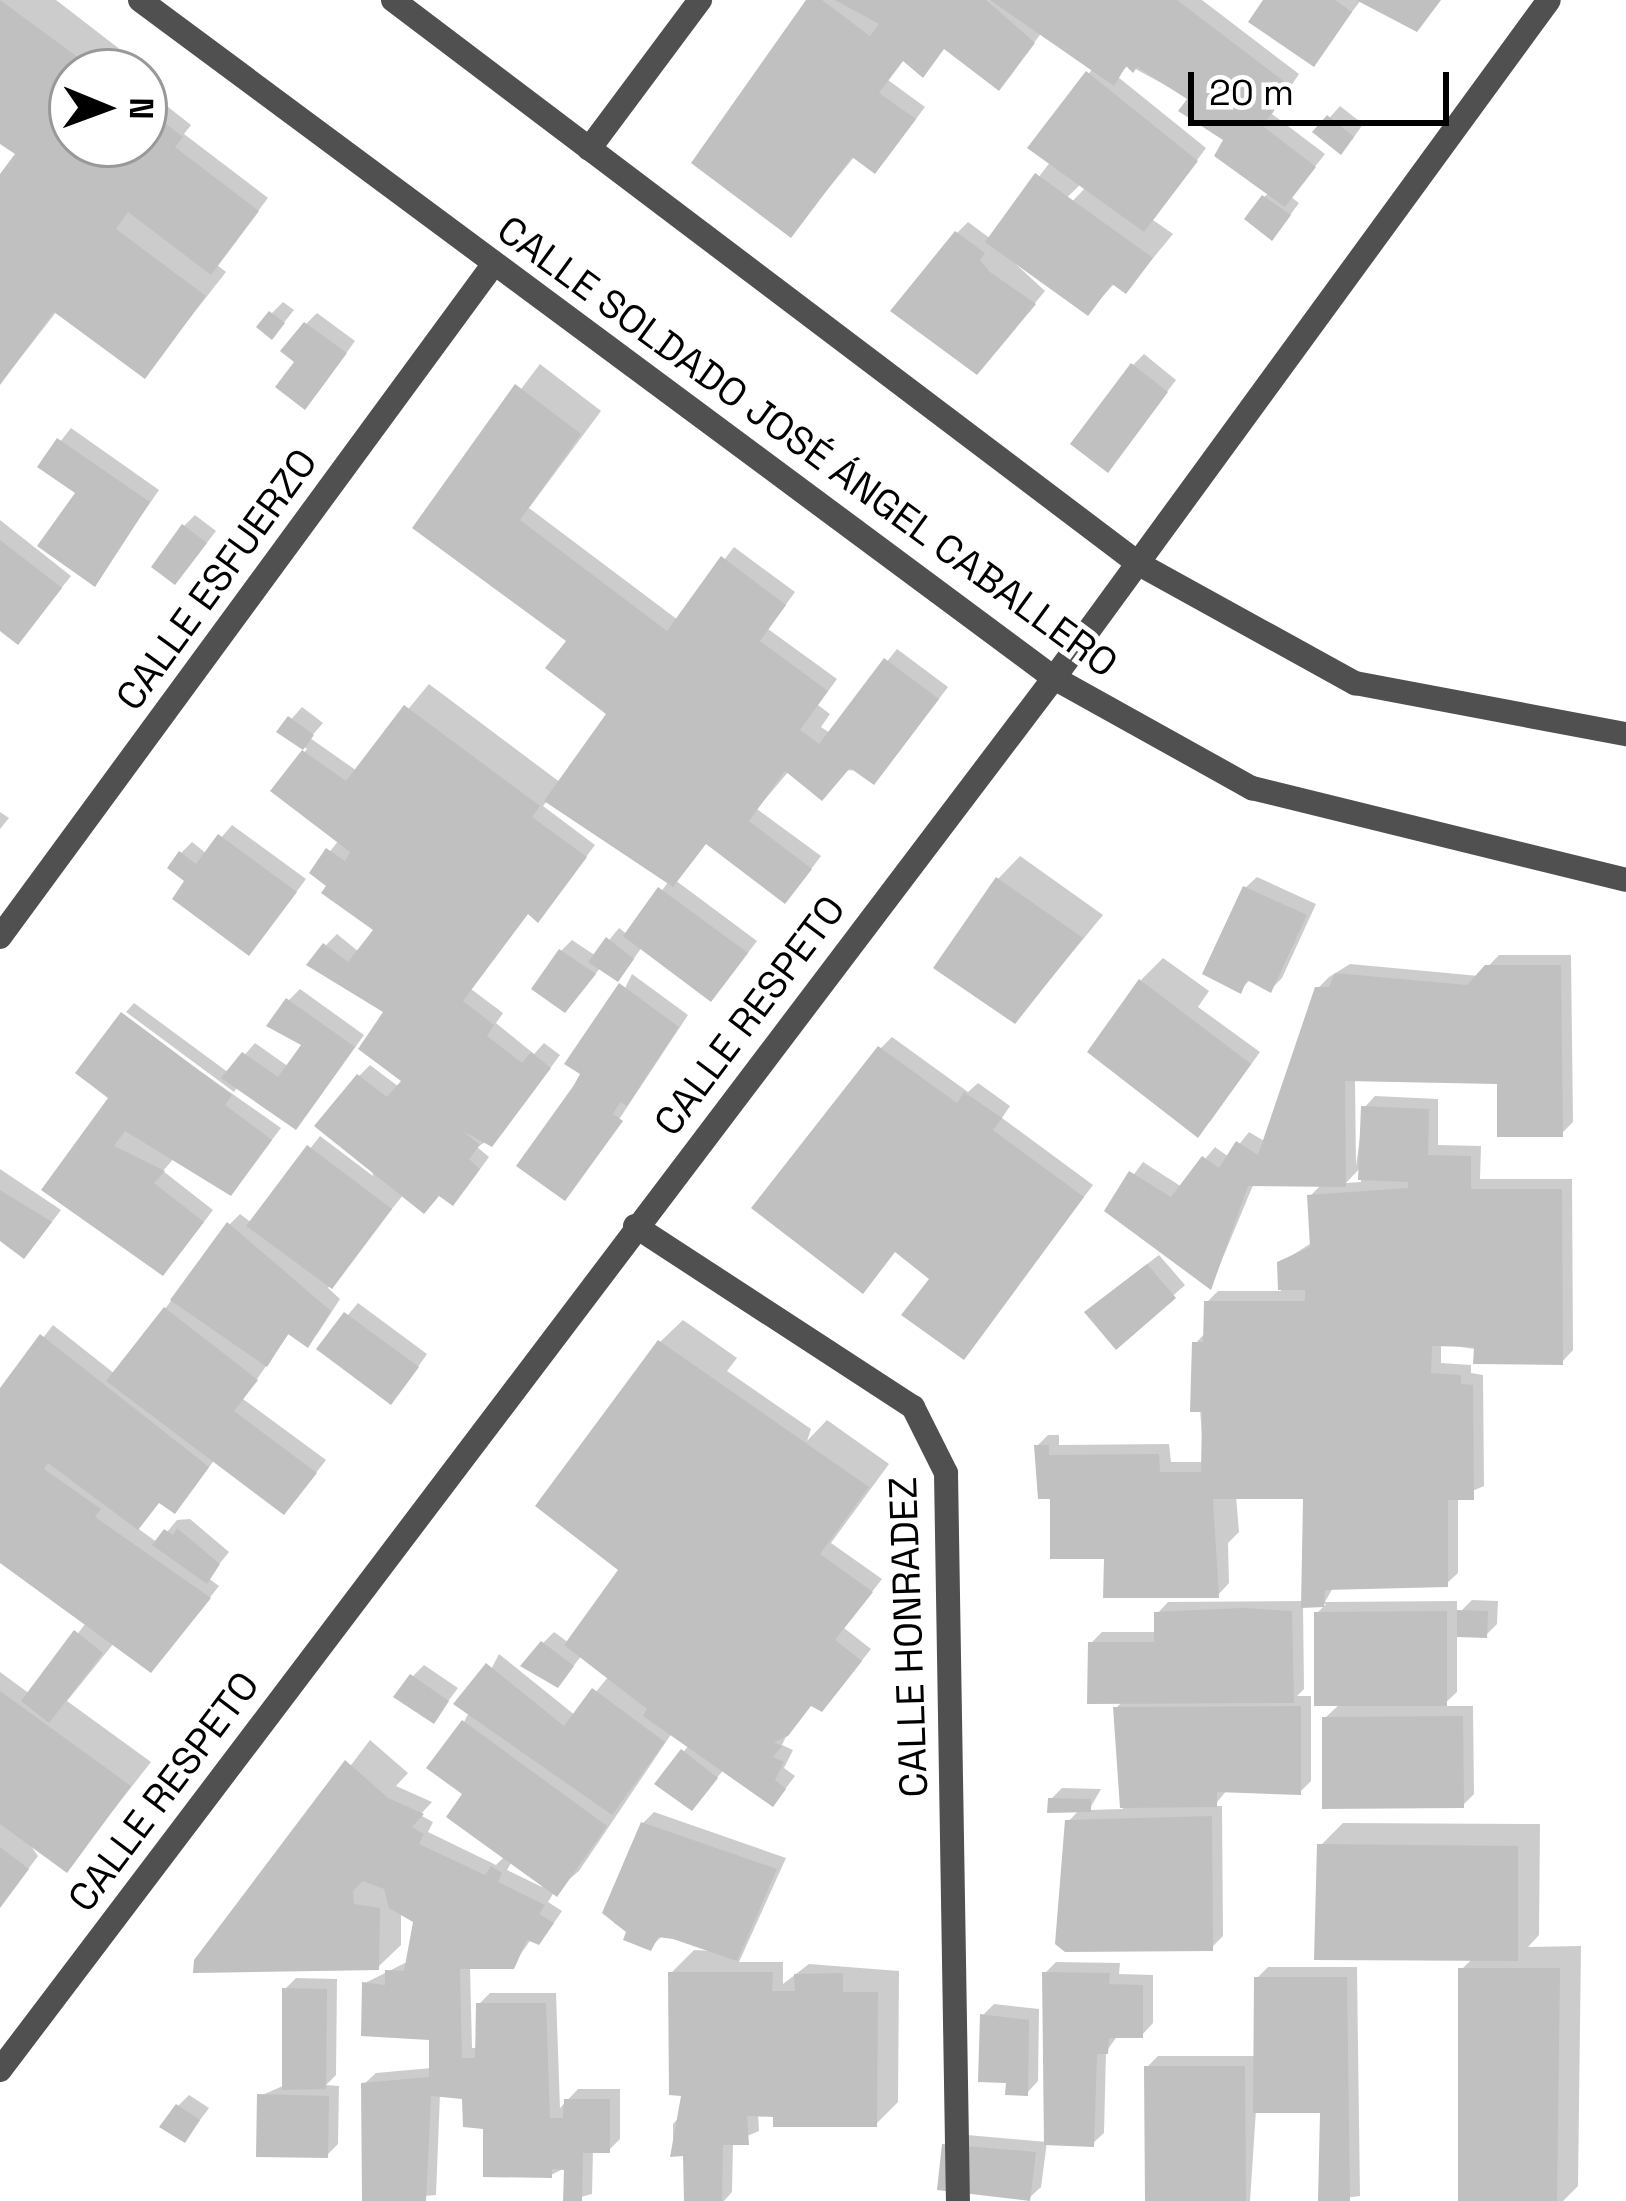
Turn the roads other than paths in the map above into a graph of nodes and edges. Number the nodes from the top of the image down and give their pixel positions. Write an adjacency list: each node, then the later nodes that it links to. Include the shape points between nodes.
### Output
1 (140, 0): 6 (street, CALLE SOLDADO JOSÉ ÁNGEL CABALLERO)
2 (393, 0): 5 (street)
3 (700, 0): 5 (street)
4 (1549, 0): 7 (street, CALLE RESPETO)
5 (589, 149): 7 (street)
6 (493, 265): 8 (street, CALLE SOLDADO JOSÉ ÁNGEL CABALLERO); 11 (street, CALLE ESFUERZO)
7 (1138, 564): 8 (street, CALLE RESPETO); 9 (street, via 1355,683)
8 (1054, 678): 10 (street, CALLE SOLDADO JOSÉ ÁNGEL CABALLERO, via 1252,788); 12 (street, CALLE RESPETO)
9 (1626, 734)
10 (1626, 880)
11 (0, 937)
12 (635, 1226): 13 (street, CALLE RESPETO); 14 (street, CALLE HONRADEZ, via 913,1407 946,1473)
13 (0, 2070)
14 (958, 2201)

